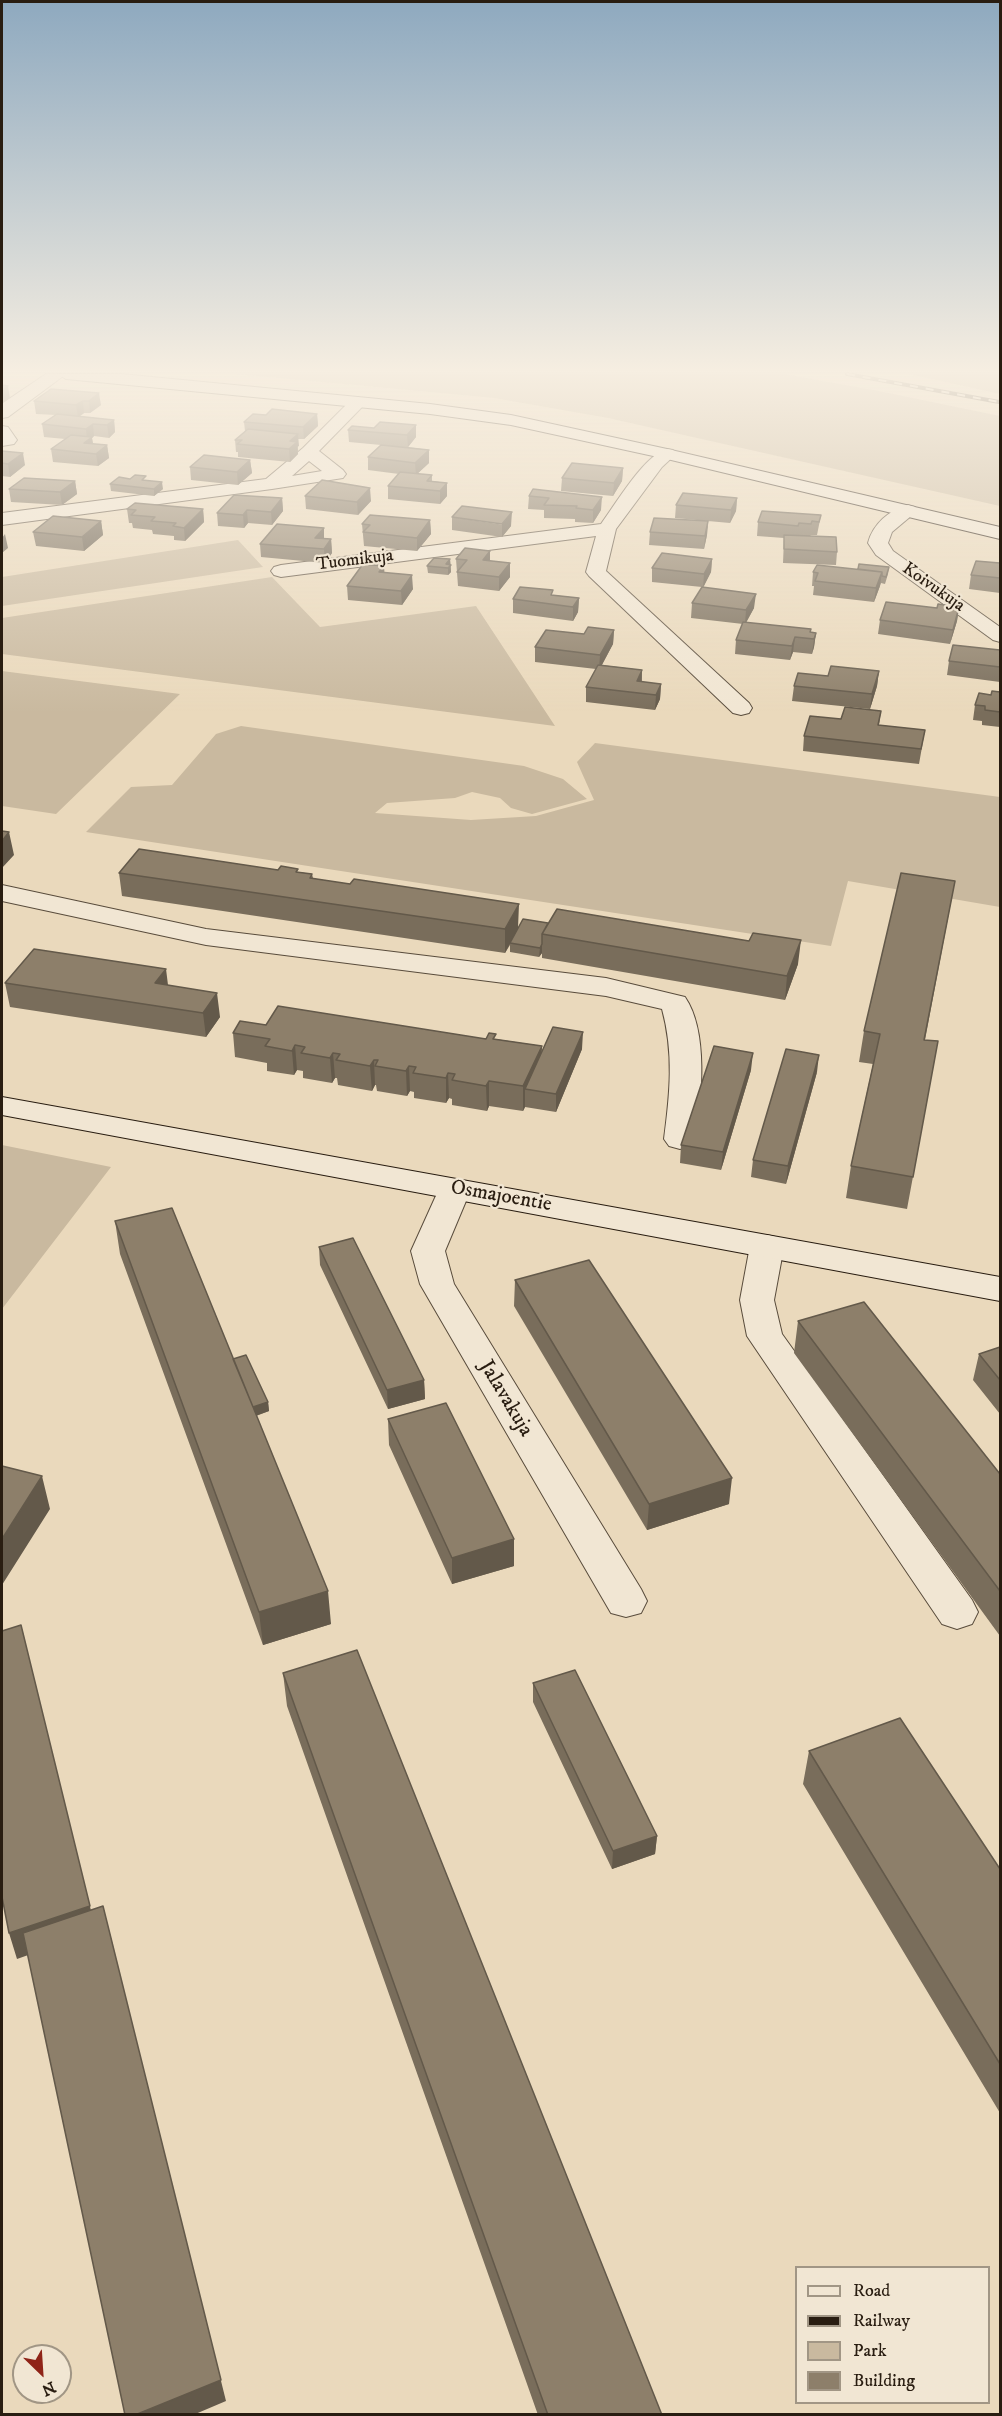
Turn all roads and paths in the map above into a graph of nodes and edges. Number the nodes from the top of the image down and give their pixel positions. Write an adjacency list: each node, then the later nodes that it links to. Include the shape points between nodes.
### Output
1 (250, 487): 5 (street)
2 (638, 487): 6 (street)
3 (808, 487): 4 (street)
4 (908, 510): 7 (street); 9 (street, Koivukuja, via 880,533 878,543 886,555)
5 (2, 519)
6 (607, 529): 8 (street, Tuomikuja); 10 (street, via 596,572)
7 (1000, 533)
8 (281, 571)
9 (1000, 636)
10 (741, 708)
11 (38, 888): 12 (street)
12 (2, 893): 14 (street, via 206,936 606,987 675,1003 684,1033 689,1075)
13 (2, 1106): 15 (street, Osmajoentie)
14 (680, 1139)
15 (455, 1189): 16 (street, Osmajoentie); 18 (street, Jalavakuja, via 428,1251 437,1284)
16 (767, 1246): 17 (street, Osmajoentie); 19 (street, via 757,1300 765,1336)
17 (1000, 1289)
18 (626, 1601)
19 (957, 1612)

